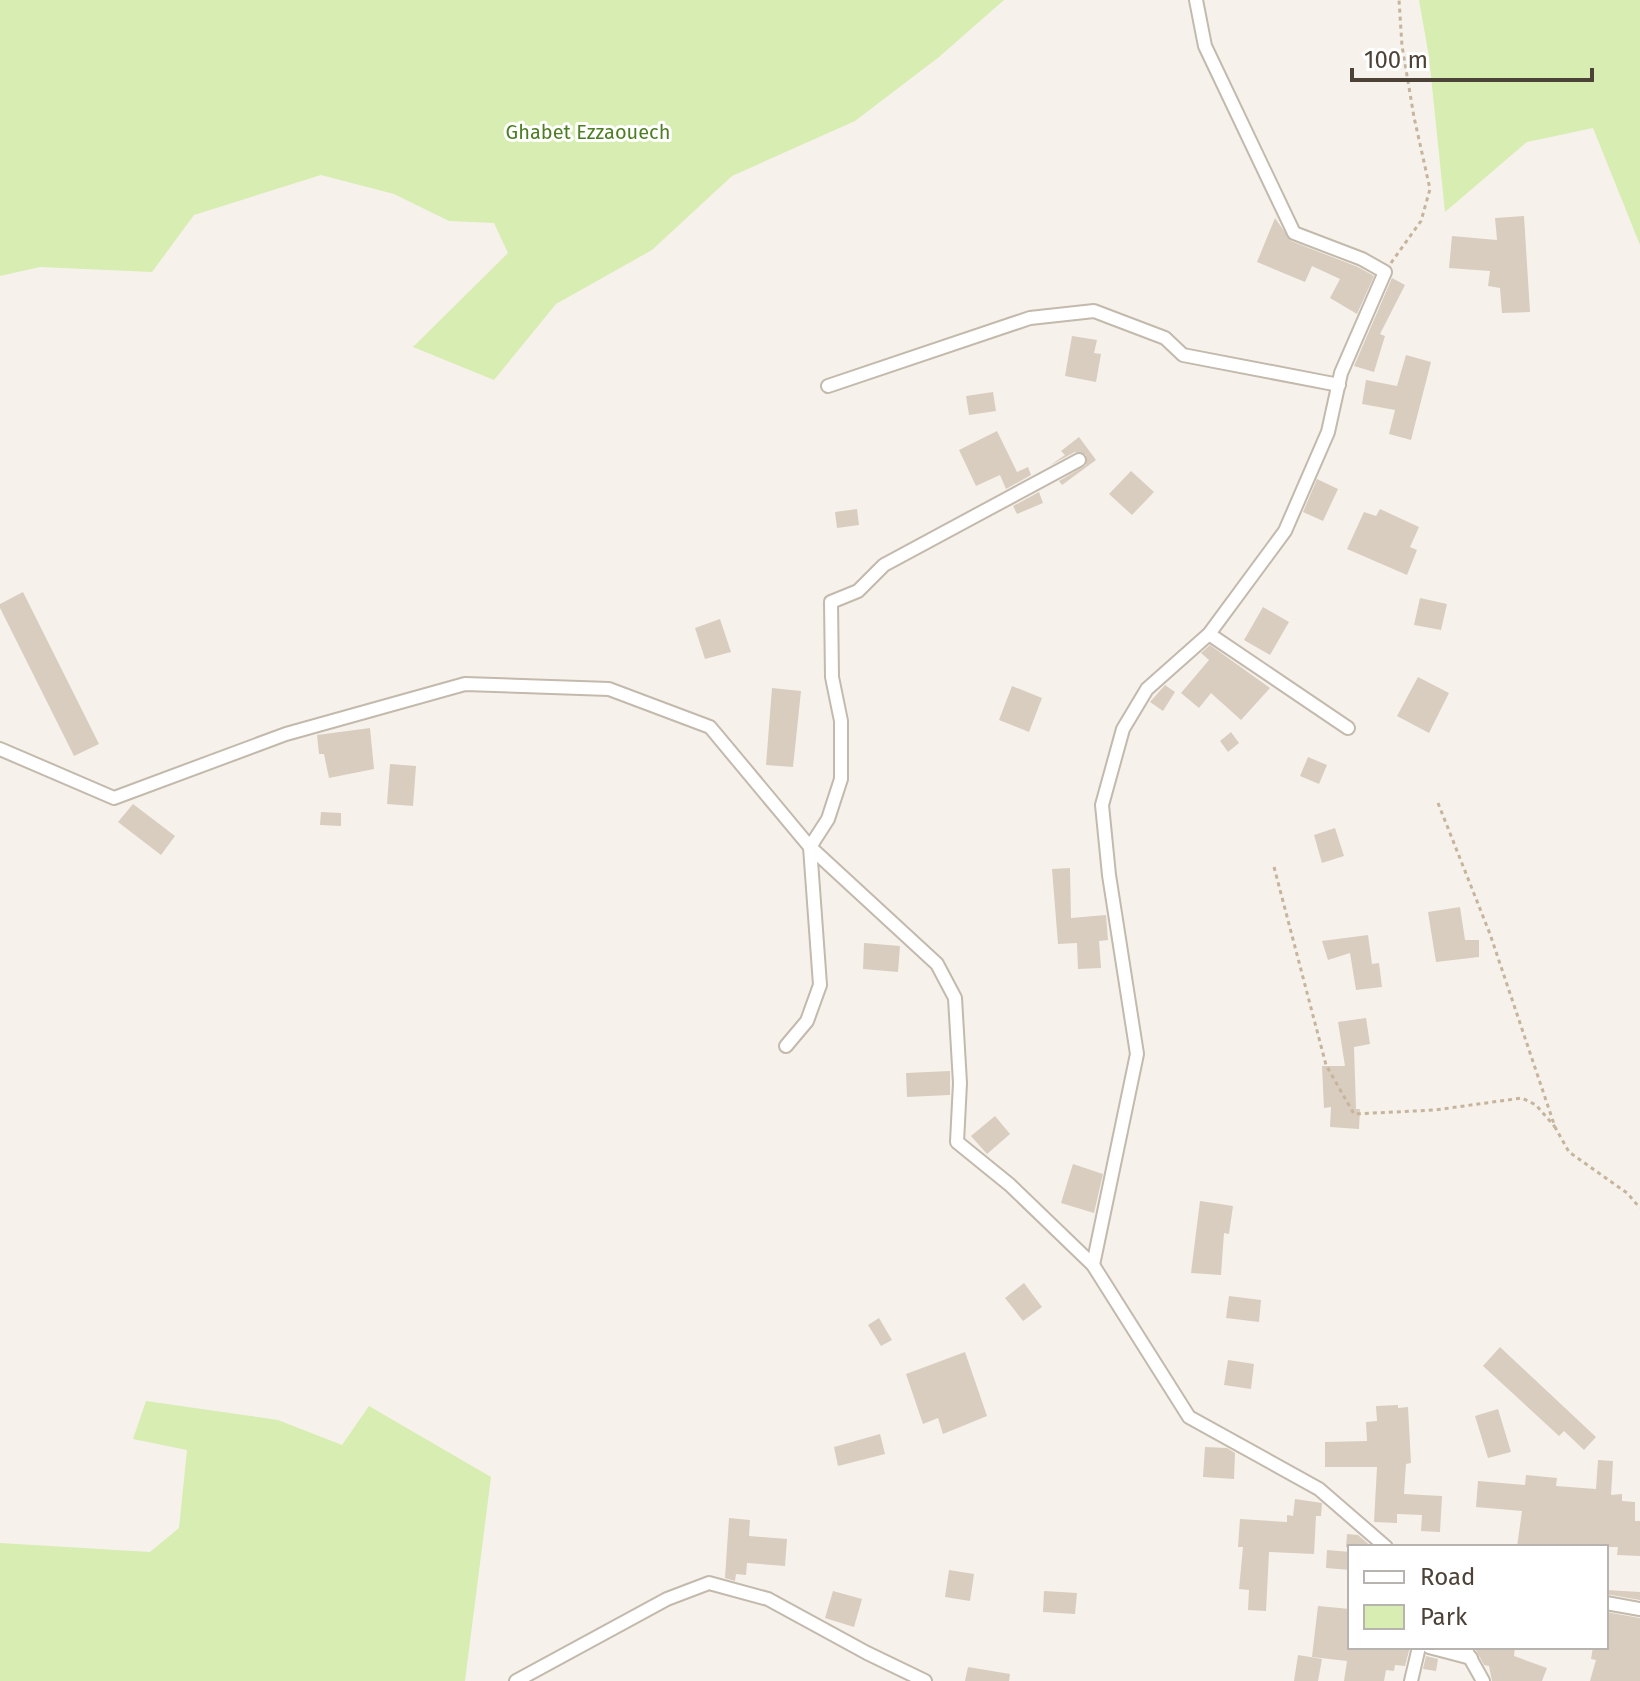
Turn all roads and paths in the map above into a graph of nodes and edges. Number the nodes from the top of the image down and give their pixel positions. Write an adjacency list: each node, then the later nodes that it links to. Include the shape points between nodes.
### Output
1 (1196, 0): 3 (street, via 1205,46 1294,233)
2 (1399, 0): 3 (path, via 1402,46 1430,189 1421,221)
3 (1385, 272): 4 (street)
4 (1339, 385): 5 (street, via 1183,355 1165,338 1094,311 1030,318); 7 (street, via 1328,432 1285,531)
5 (828, 386)
6 (1079, 460): 11 (street, via 884,565 858,591 831,602 841,779 828,819)
7 (1209, 634): 8 (street); 16 (street, via 1147,689 1123,729 1102,805 1137,1054)
8 (1348, 728)
9 (0, 749): 11 (street, via 114,798 286,734 465,684 609,689 710,727)
10 (1438, 803): 14 (path, via 1490,934)
11 (810, 847): 13 (street, via 820,985 807,1021); 16 (street, via 937,964 955,998 957,1142)
12 (1274, 867): 14 (path, via 1326,1065 1354,1114 1522,1098)
13 (786, 1046)
14 (1555, 1127): 15 (path, via 1569,1152)
15 (1640, 1208)
16 (1093, 1265): 17 (street, via 1189,1417 1319,1489)
17 (1384, 1545)
18 (1608, 1603): 19 (street)
19 (1640, 1609)
20 (1419, 1649): 25 (street)
21 (1442, 1649): 22 (street)
22 (1467, 1653): 26 (street)
23 (516, 1681): 24 (street, via 667,1599 709,1583 768,1599)
24 (925, 1681)
25 (1411, 1681)
26 (1483, 1681)

